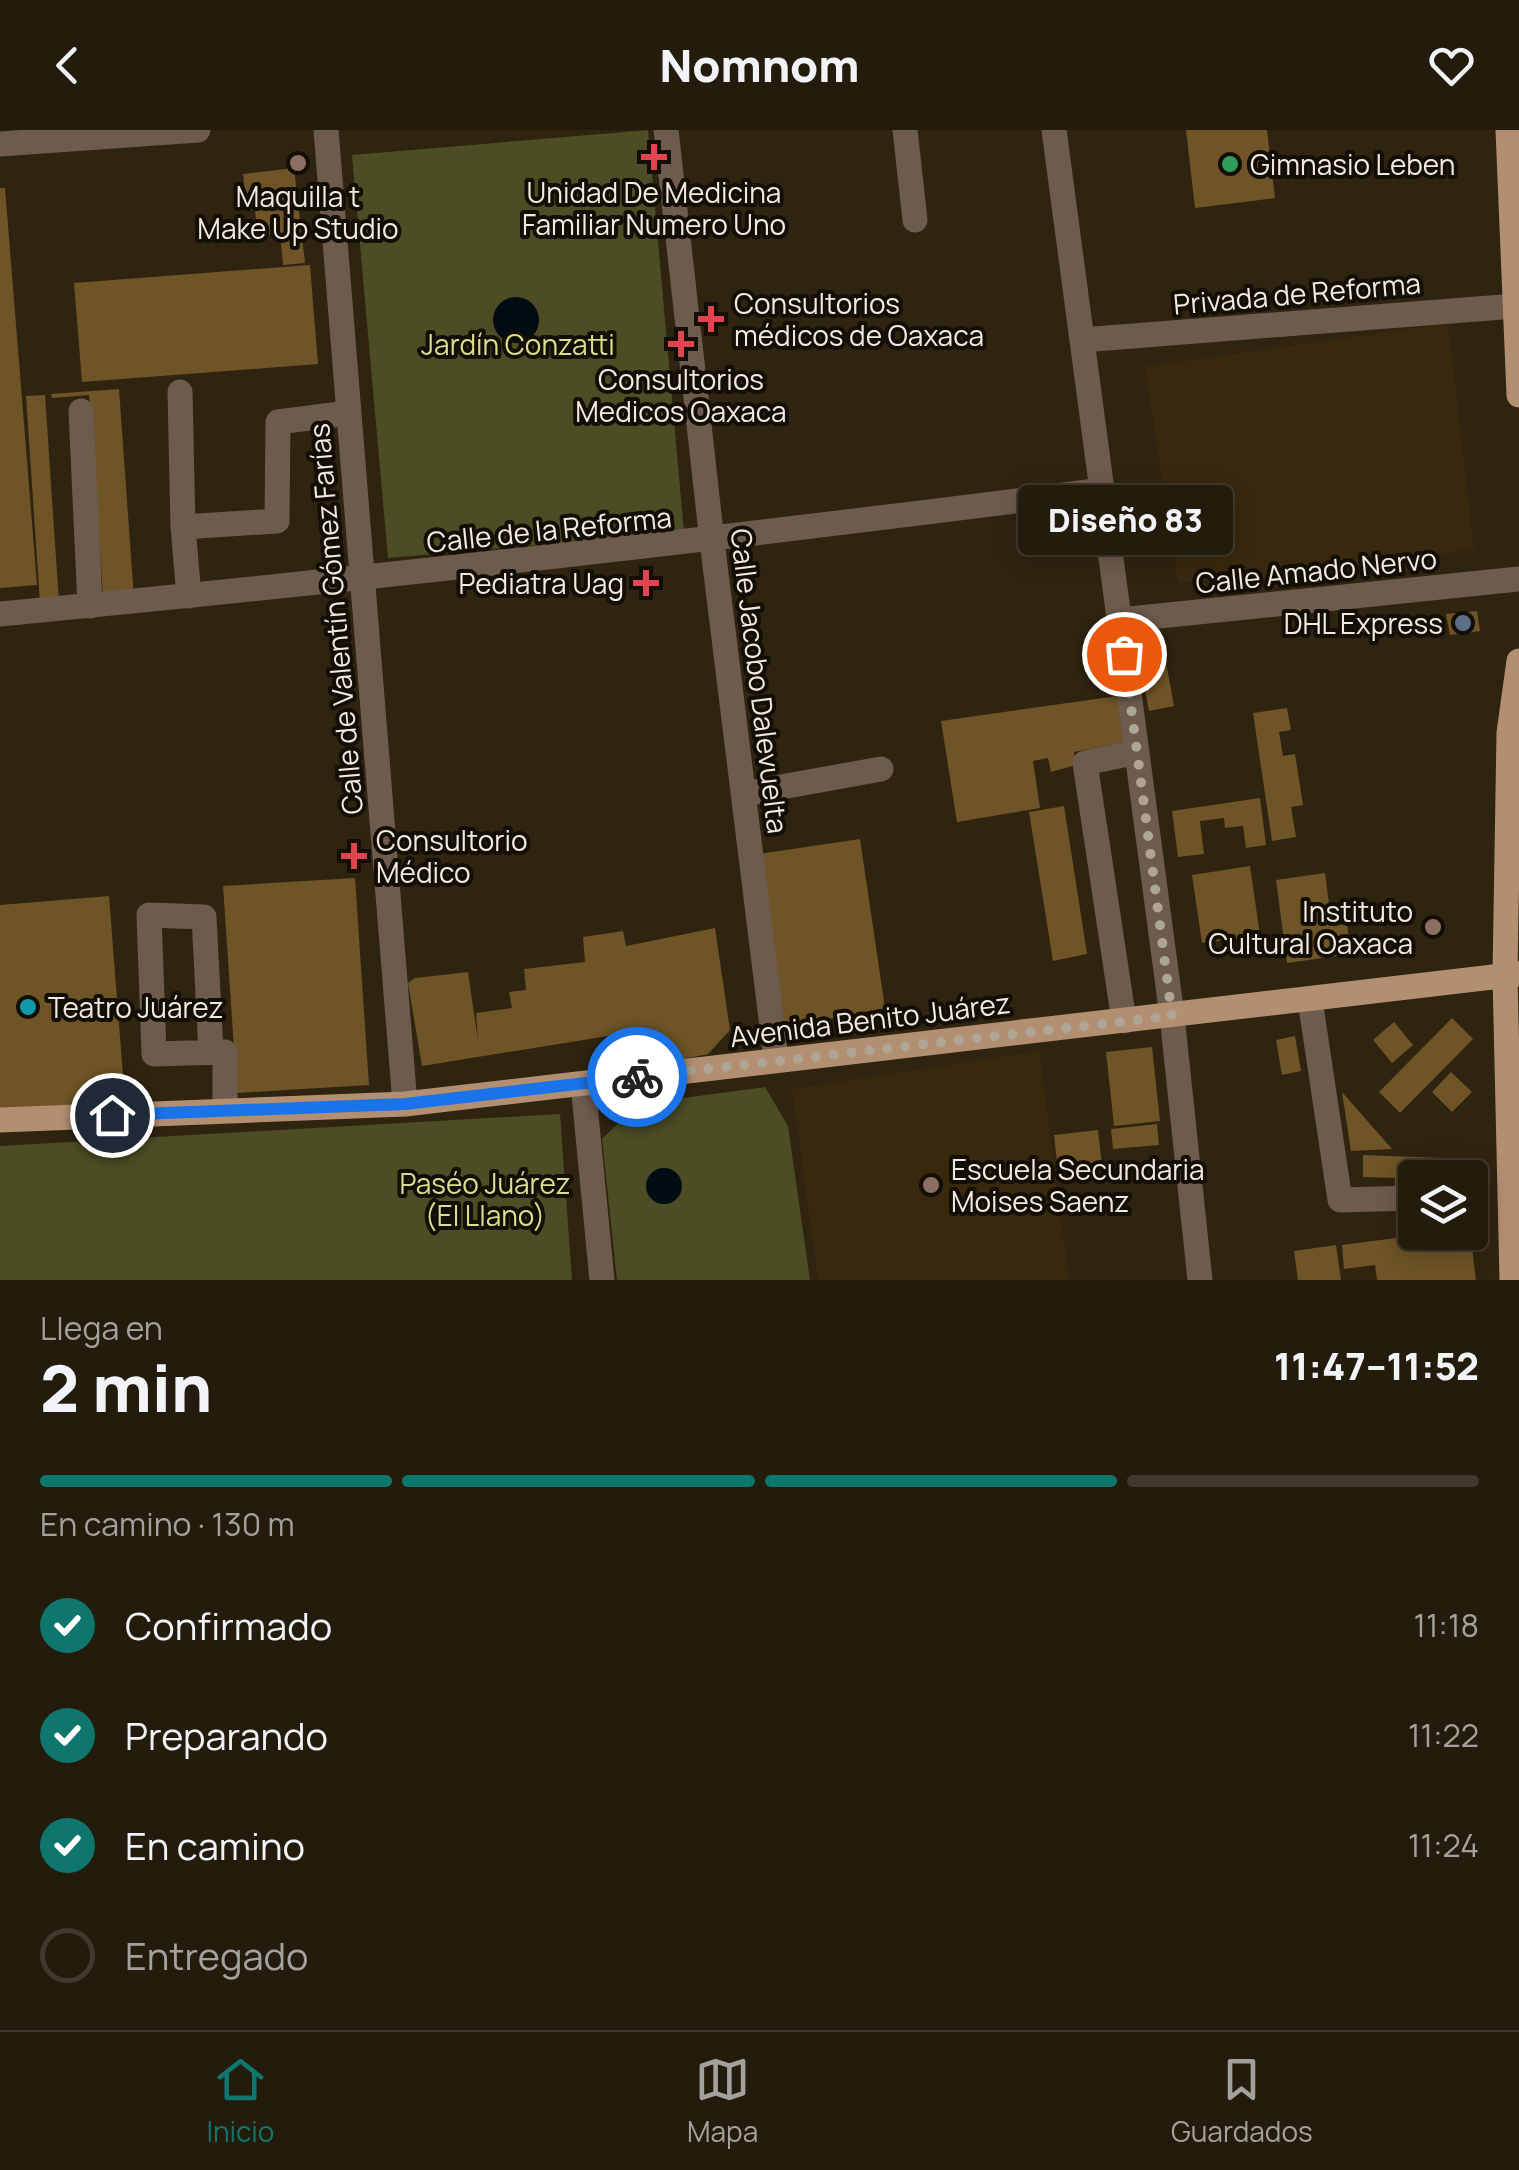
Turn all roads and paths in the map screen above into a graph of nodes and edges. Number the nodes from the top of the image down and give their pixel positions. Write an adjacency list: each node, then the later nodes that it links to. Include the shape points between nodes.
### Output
1 (187, 130): 7 (street)
2 (326, 130): 14 (street, Calle de Valentín Gómez Farías)
3 (666, 130): 17 (street, Calle Jacobo Dalevuelta)
4 (905, 130): 8 (street)
5 (1054, 130): 10 (street)
6 (1508, 130): 9 (main road)
7 (0, 144)
8 (916, 220)
9 (1516, 306): 10 (street, Privada de Reforma); 12 (main road)
10 (1082, 340): 15 (street)
11 (180, 392): 16 (street)
12 (1519, 395)
13 (81, 411): 21 (street)
14 (348, 413): 16 (street, via 278,422 277,522); 19 (street, Calle de Valentín Gómez Farías)
15 (1102, 490): 17 (street, Calle de la Reforma); 23 (street)
16 (183, 527): 20 (street)
17 (712, 540): 19 (street, Calle de la Reforma); 27 (street, Calle Jacobo Dalevuelta)
18 (1519, 579): 23 (street, Calle Amado Nervo)
19 (362, 580): 20 (street, Calle de la Reforma); 35 (street, Calle de Valentín Gómez Farías)
20 (188, 596): 21 (street, Calle de la Reforma)
21 (90, 606): 22 (street, Calle de la Reforma)
22 (0, 614)
23 (1120, 620): 25 (street)
24 (1519, 661): 28 (main road, via 1509,733)
25 (1138, 752): 30 (street); 31 (street, via 1085,762)
26 (881, 769): 27 (street)
27 (743, 794): 33 (street, Calle Jacobo Dalevuelta)
28 (1512, 975): 29 (main road, Avenida Benito Juárez); 41 (main road)
29 (1310, 1000): 30 (main road, Avenida Benito Juárez); 38 (street, via 1340,1200)
30 (1172, 1016): 31 (main road, Avenida Benito Juárez); 40 (street)
31 (1124, 1021): 33 (main road, Avenida Benito Juárez)
32 (211, 1052): 32 (street, via 204,917 149,915 154,1054); 36 (street, via 225,1052)
33 (776, 1059): 34 (main road, Avenida Benito Juárez)
34 (583, 1084): 35 (main road, Avenida Benito Juárez); 39 (street)
35 (405, 1104): 36 (main road, Avenida Benito Juárez)
36 (225, 1110): 37 (main road, Avenida Benito Juárez)
37 (0, 1120)
38 (1398, 1198)
39 (602, 1280)
40 (1200, 1280)
41 (1512, 1280)

